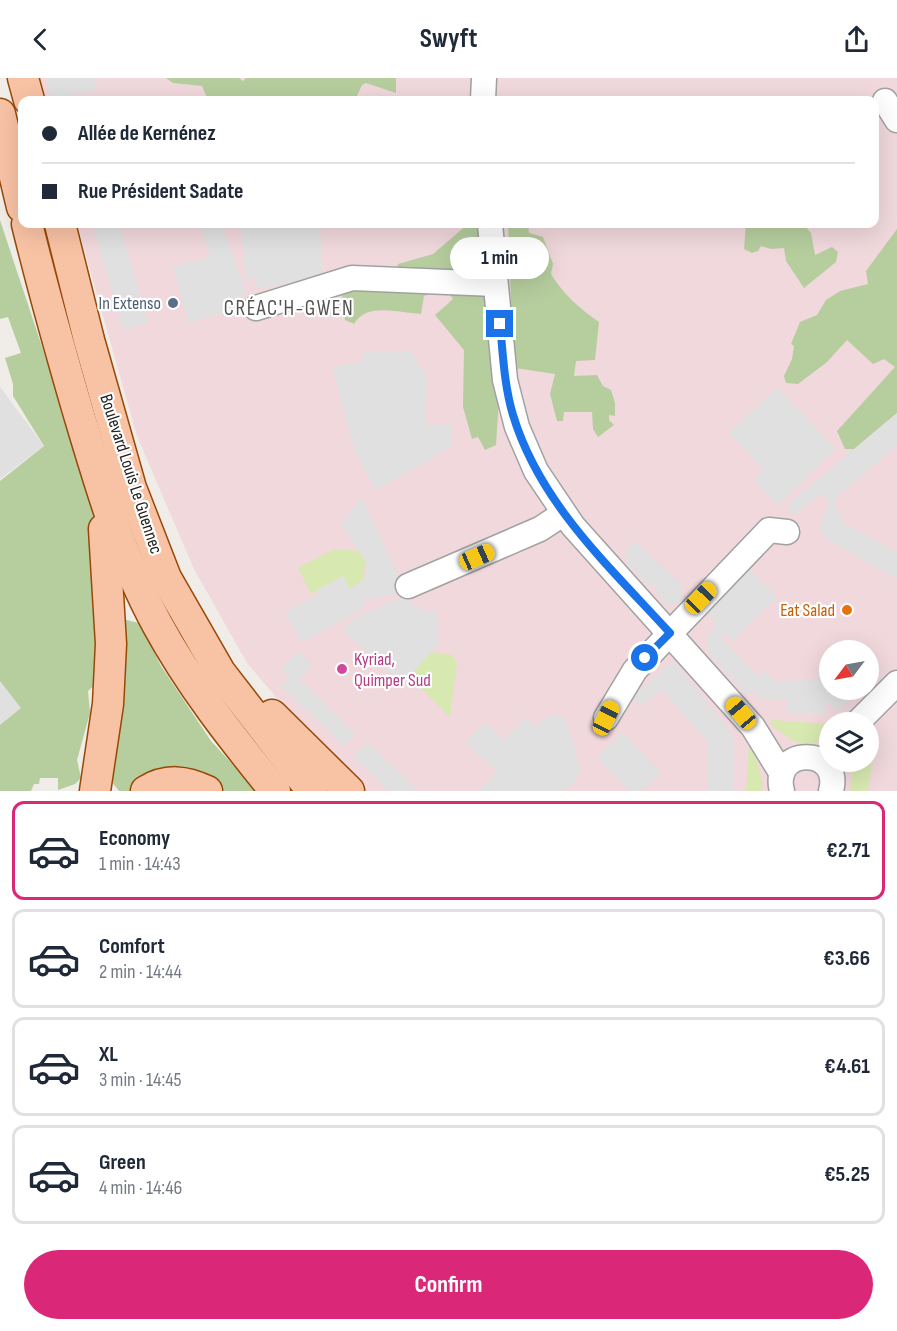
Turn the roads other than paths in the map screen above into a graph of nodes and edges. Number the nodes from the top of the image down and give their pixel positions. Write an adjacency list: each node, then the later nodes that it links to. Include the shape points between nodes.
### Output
1 (23, 78): 3 (main road)
2 (484, 78): 4 (street)
3 (28, 96)
4 (483, 96)
5 (0, 114): 6 (main road)
6 (18, 190)
7 (28, 228): 13 (main road, Boulevard Louis Le Guennec)
8 (61, 228): 12 (main road, Boulevard Louis Le Guennec)
9 (490, 228): 10 (street)
10 (495, 284): 11 (street, via 352,278); 14 (street, via 513,413 532,463)
11 (256, 308)
12 (119, 444): 31 (main road, Boulevard Louis Le Guennec, via 142,520 180,605 246,709); 32 (main road, via 189,594 225,655 279,723)
13 (99, 481): 27 (main road, via 111,644 108,704); 30 (main road, Boulevard Louis Le Guennec, via 126,559 170,648 208,705)
14 (563, 514): 16 (street, via 540,529); 17 (street)
15 (787, 532): 17 (street, via 769,530)
16 (408, 586)
17 (670, 633): 21 (street, via 625,683); 23 (street)
18 (897, 683): 20 (street)
19 (897, 704): 22 (street)
20 (868, 712)
21 (606, 718)
22 (879, 721)
23 (753, 727): 24 (street, via 785,750); 26 (street)
24 (819, 763)
25 (819, 765): 26 (street, via 789,763)
26 (781, 786)
27 (95, 791)
28 (146, 791): 29 (main road, via 180,781)
29 (207, 791)
30 (275, 791)
31 (312, 791)
32 (350, 791)

